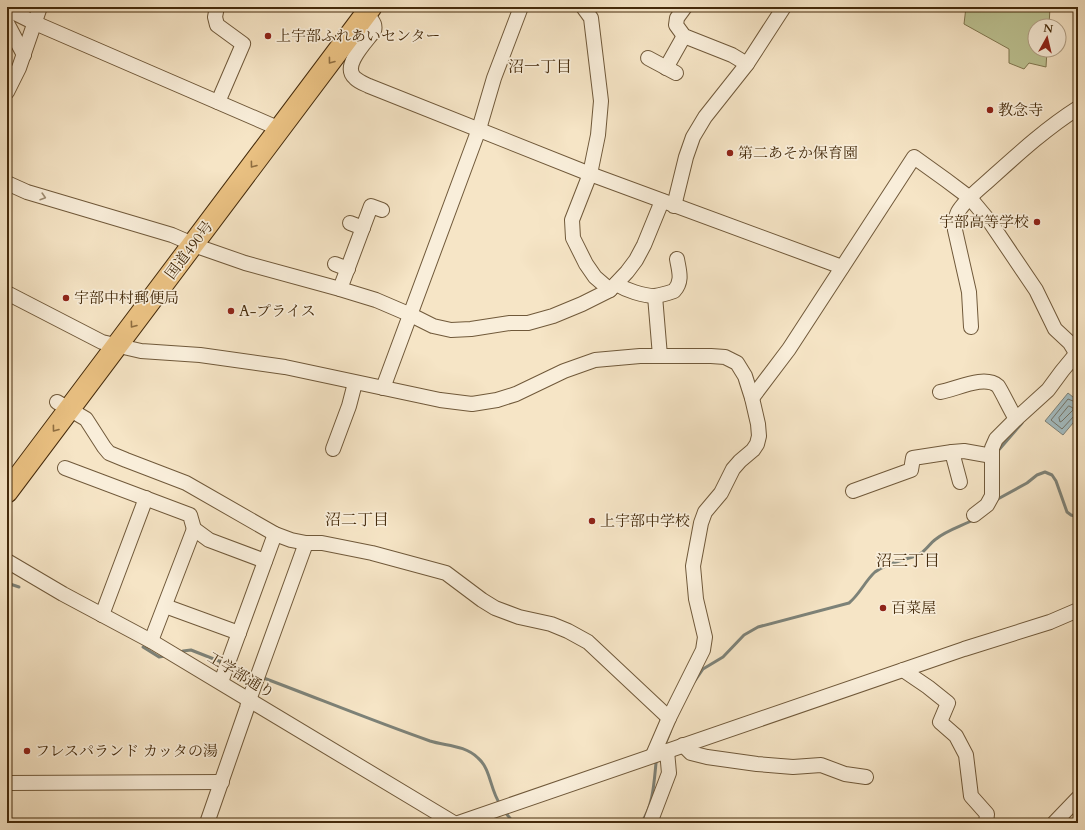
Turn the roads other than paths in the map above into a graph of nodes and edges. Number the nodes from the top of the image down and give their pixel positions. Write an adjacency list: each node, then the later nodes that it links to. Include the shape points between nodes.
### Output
1 (40, 7): 10 (street)
2 (217, 7): 16 (street, via 217,25 243,44)
3 (521, 7): 19 (street, via 494,78)
4 (583, 7): 20 (street, via 591,18 601,101 598,135)
5 (685, 7): 11 (street, via 677,18 676,25)
6 (784, 7): 14 (street)
7 (7, 9): 10 (street)
8 (365, 9): 18 (highway, 国道490号); 19 (street, via 375,28 350,66 355,78 369,86)
9 (7, 23): 12 (street)
10 (35, 23): 12 (street); 16 (street)
11 (684, 36): 13 (street, via 671,70); 14 (street, via 732,55)
12 (24, 55): 15 (street)
13 (648, 58)
14 (747, 64): 23 (street, via 705,117 693,137)
15 (7, 92)
16 (218, 102): 18 (street)
17 (1078, 108): 22 (street, via 1028,144)
18 (273, 126): 27 (highway, 国道490号)
19 (479, 129): 20 (street); 34 (street)
20 (590, 174): 23 (street); 30 (street, via 572,220 573,238 595,277)
21 (7, 183): 27 (street, one-way to 27, via 27,192)
22 (970, 198): 29 (street, via 914,157); 35 (street, via 958,211 955,220 969,292); 37 (street, via 1005,243 1036,290 1055,329 1070,343)
23 (668, 203): 29 (street); 30 (street, via 636,260)
24 (382, 210): 26 (street, via 371,206)
25 (350, 223): 26 (street)
26 (363, 228): 31 (street, via 341,266)
27 (187, 241): 31 (street, via 245,263); 36 (highway, 国道490号)
28 (677, 259): 33 (street, via 680,275 677,287)
29 (842, 267): 40 (street)
30 (613, 287): 33 (street); 34 (street, via 582,304 528,324 510,323 451,330 433,326)
31 (340, 289): 34 (street, via 376,300)
32 (7, 293): 36 (street)
33 (655, 296): 38 (street)
34 (411, 315): 42 (street)
35 (970, 327)
36 (110, 344): 41 (street, via 286,367); 45 (highway, 国道490号)
37 (1077, 355): 46 (street, via 1048,390)
38 (660, 356): 39 (street, via 725,357); 42 (street, via 594,360 516,394 472,404)
39 (737, 363): 40 (street, via 747,367); 44 (street, via 745,376)
40 (765, 381): 44 (street)
41 (356, 383): 42 (street); 47 (street)
42 (383, 388)
43 (940, 392): 46 (street, via 964,384 992,383 998,387)
44 (752, 398): 70 (street, via 758,424 757,444 733,469 721,494 705,512 701,522 692,566 696,599 705,637 703,650)
45 (63, 406): 50 (highway, 国道490号); 54 (highway, 国道490号, one-way to 54); 58 (street, via 86,419 109,453 186,483)
46 (1016, 419): 49 (street, via 996,439)
47 (333, 449)
48 (952, 452): 49 (street, via 964,451); 52 (street); 53 (street, via 913,458 911,470)
49 (992, 456): 56 (street, via 992,496)
50 (7, 468)
51 (65, 468): 55 (street)
52 (960, 482)
53 (853, 491)
54 (7, 492)
55 (146, 498): 57 (street, via 190,515); 64 (street)
56 (974, 515)
57 (194, 529): 61 (street, via 209,540); 62 (street)
58 (275, 534): 59 (street); 61 (street)
59 (306, 543): 69 (street); 70 (street, via 322,543 372,553 446,573 495,608 568,631 588,642)
60 (7, 561): 64 (street, 工学部通り)
61 (266, 561): 65 (street)
62 (165, 606): 65 (street); 66 (street)
63 (1078, 610): 67 (street, via 1050,622)
64 (102, 615): 66 (street, 工学部通り)
65 (238, 633): 68 (street)
66 (151, 641): 68 (street, 工学部通り)
67 (903, 670): 71 (street); 82 (street, via 948,703 940,722 956,736 966,755 970,796 987,814)
68 (221, 682): 69 (street, 工学部通り)
69 (249, 700): 76 (street); 79 (street, 工学部通り)
70 (669, 718): 73 (street)
71 (683, 745): 72 (street); 74 (street, via 691,753 707,757 786,766 821,765 844,774)
72 (667, 751): 73 (street); 81 (street, via 669,773)
73 (653, 756): 80 (street)
74 (866, 777)
75 (7, 782): 76 (street)
76 (222, 782): 78 (street)
77 (1078, 798): 83 (street)
78 (207, 823)
79 (454, 823)
80 (458, 823)
81 (650, 823)
82 (986, 823)
83 (1054, 823)

